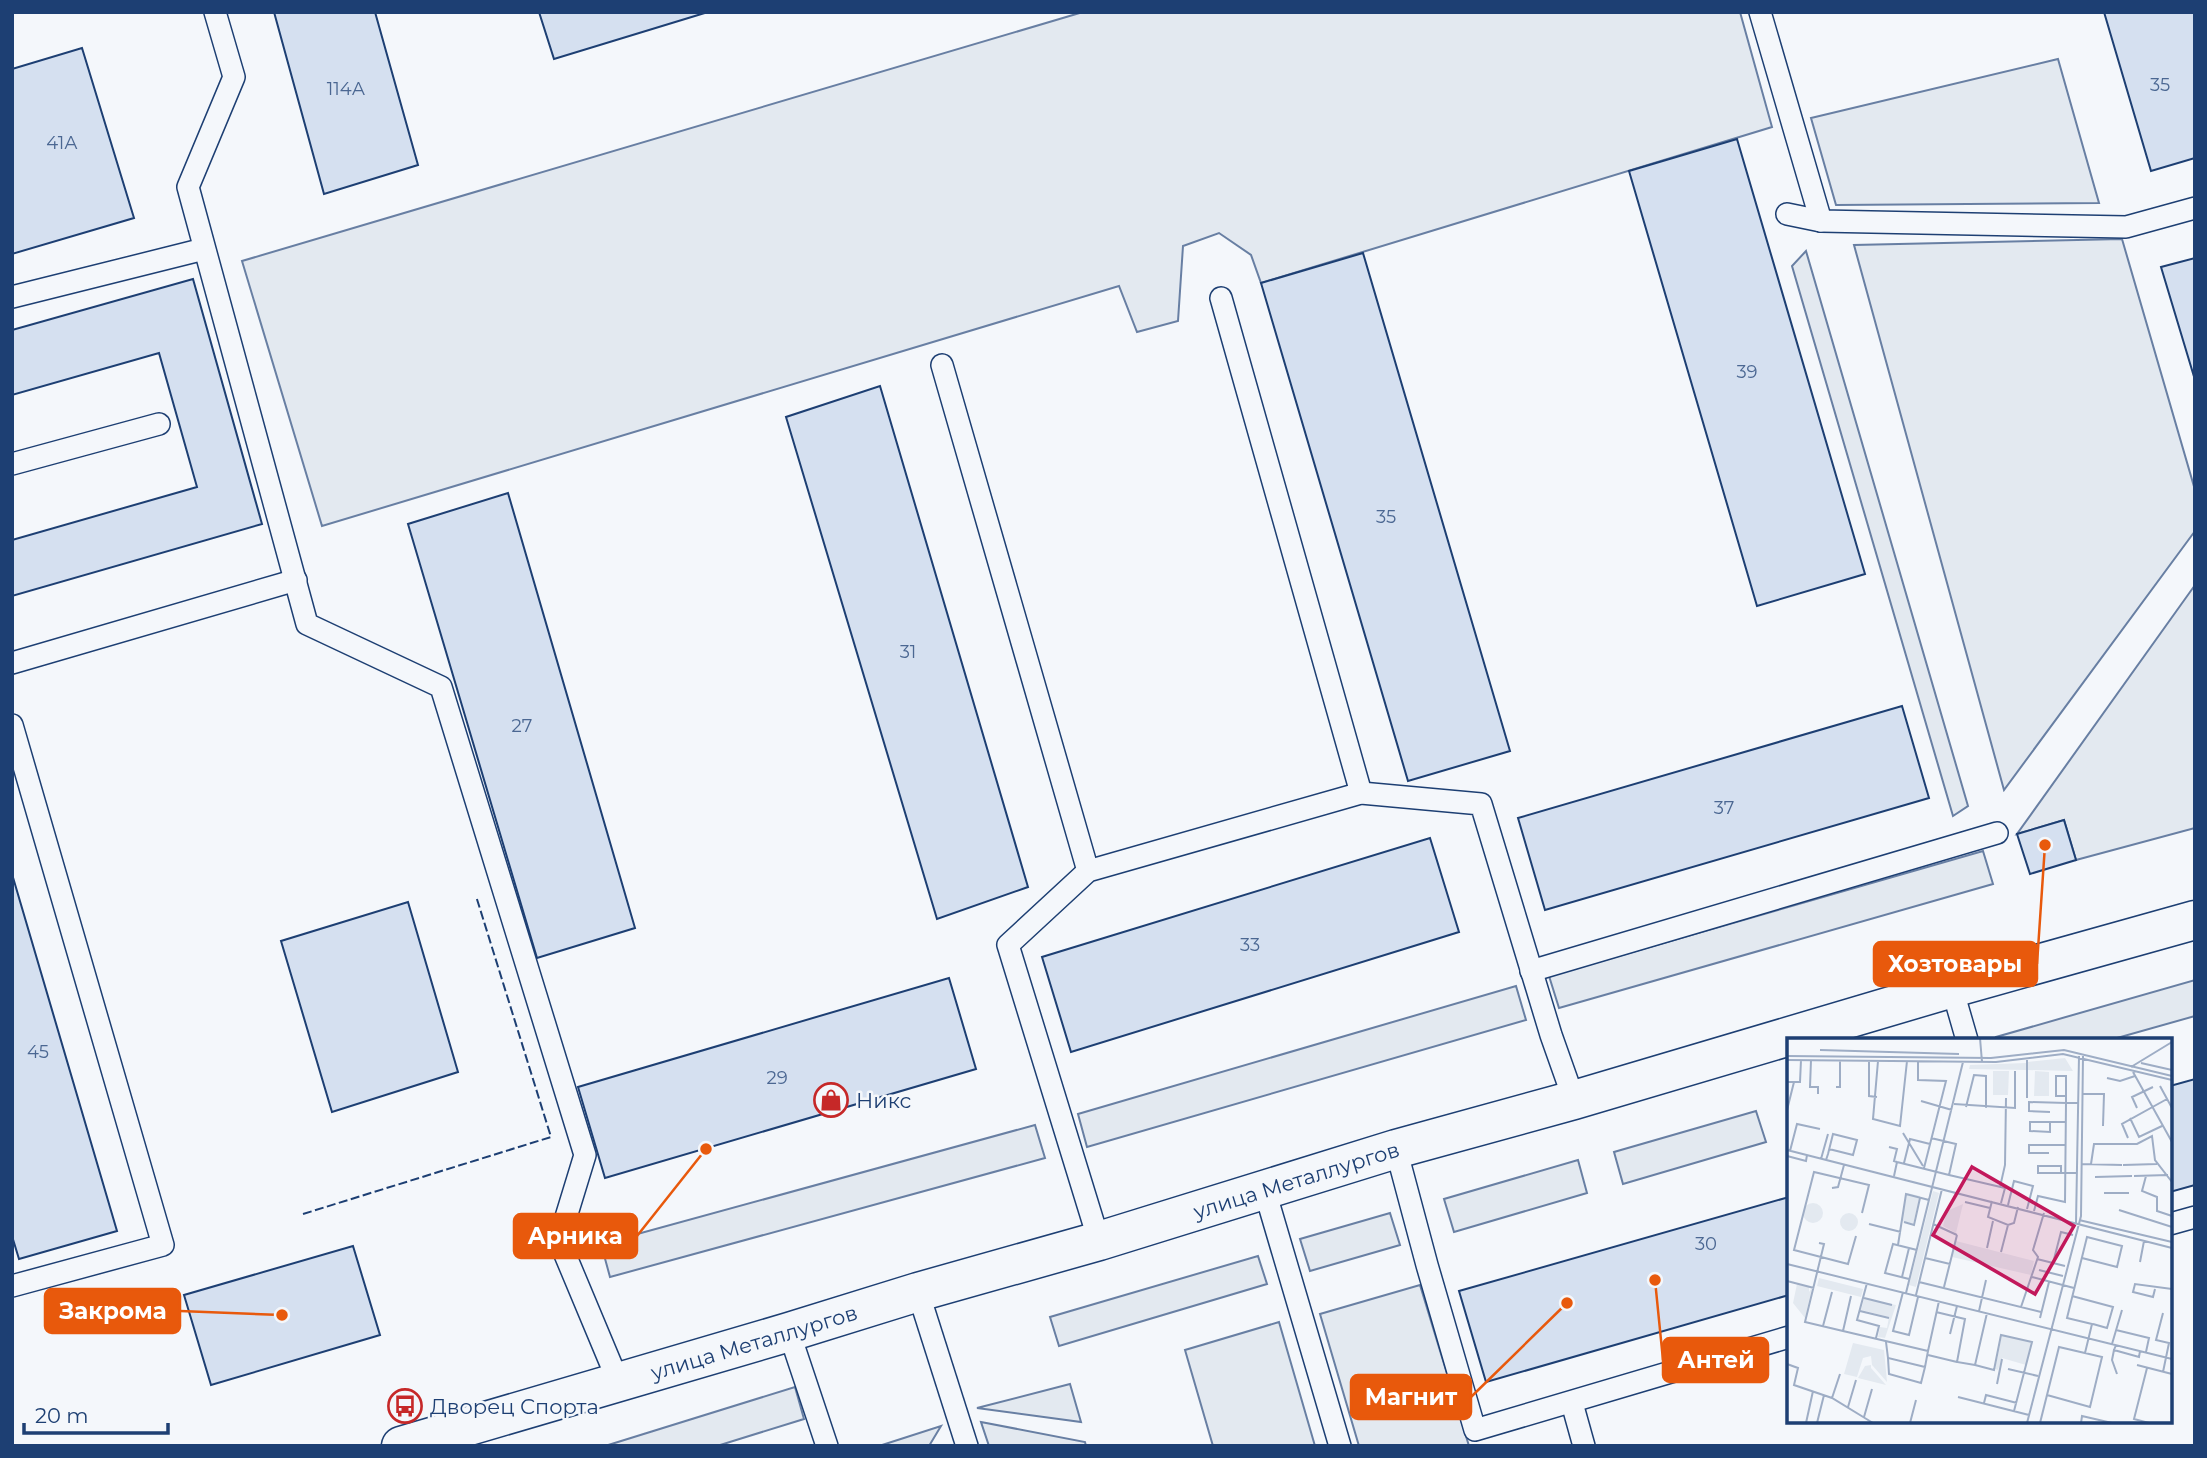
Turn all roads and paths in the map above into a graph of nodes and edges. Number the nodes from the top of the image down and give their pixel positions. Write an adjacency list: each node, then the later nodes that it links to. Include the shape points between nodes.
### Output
1 (215, 12): 6 (lane, via 234,77 188,187)
2 (1760, 12): 5 (lane)
3 (2195, 208): 5 (lane, via 2126,227)
4 (1787, 214): 5 (lane)
5 (1821, 221)
6 (204, 249): 7 (lane); 12 (lane)
7 (12, 297)
8 (1221, 298): 15 (lane)
9 (942, 365): 17 (lane)
10 (159, 424): 11 (lane)
11 (12, 464)
12 (296, 580): 13 (lane); 32 (lane, via 307,624 441,687 585,1156 559,1240)
13 (12, 663)
14 (12, 725): 28 (lane, via 163,1245)
15 (1362, 793): 17 (lane); 19 (lane, via 1481,804)
16 (1997, 833): 19 (lane)
17 (1088, 871): 27 (lane, via 1008,945)
18 (2195, 920): 20 (street, улица Металлургов)
19 (1531, 971): 22 (lane)
20 (1952, 988): 21 (lane); 22 (street, улица Металлургов)
21 (1966, 1038)
22 (1574, 1100): 23 (street, улица Металлургов)
23 (1396, 1149): 24 (street, улица Металлургов); 33 (lane, via 1475,1430)
24 (1264, 1188): 27 (street, улица Металлургов); 37 (lane)
25 (2195, 1217): 26 (lane)
26 (2172, 1223)
27 (1099, 1241): 29 (street, улица Металлургов)
28 (12, 1286)
29 (918, 1292): 30 (street, улица Металлургов); 36 (lane)
30 (789, 1332): 32 (street, улица Металлургов); 35 (lane)
31 (1787, 1338): 33 (lane)
32 (618, 1381): 34 (street, улица Металлургов)
33 (1572, 1403): 38 (lane)
34 (401, 1446)
35 (827, 1446)
36 (967, 1446)
37 (1340, 1446)
38 (1584, 1446)

